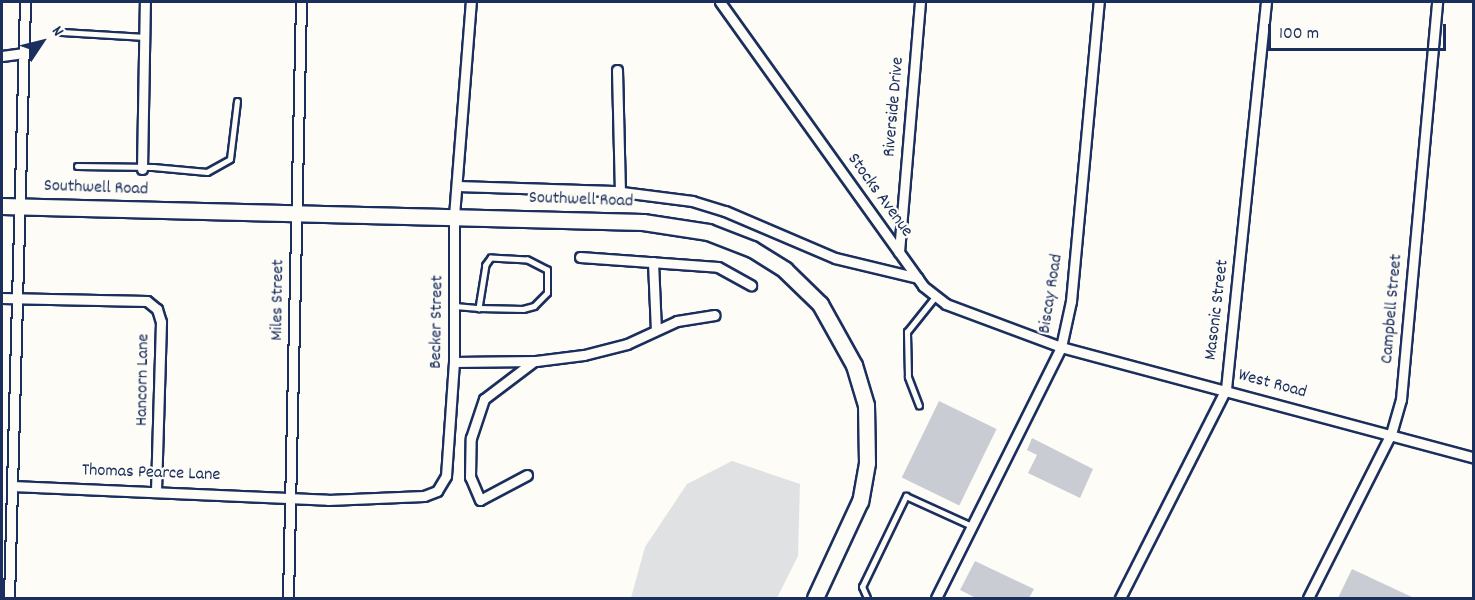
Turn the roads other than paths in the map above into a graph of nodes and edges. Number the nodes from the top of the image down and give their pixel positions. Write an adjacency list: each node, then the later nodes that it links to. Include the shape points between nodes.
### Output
1 (25, 2): 12 (street)
2 (146, 2): 11 (street)
3 (301, 2): 22 (street, Miles Street)
4 (471, 2): 18 (street, Becker Street)
5 (720, 2): 24 (street, Stocks Avenue)
6 (920, 2): 24 (street, Riverside Drive)
7 (1098, 2): 36 (street, Biscay Road, via 1071,301)
8 (1266, 2): 39 (street, Masonic Street)
9 (1437, 2): 41 (street, Campbell Street, via 1404,377)
10 (62, 32): 11 (lane)
11 (145, 37): 17 (street)
12 (24, 53): 13 (street); 21 (street)
13 (2, 56)
14 (617, 70): 19 (street)
15 (237, 101): 17 (lane, via 232,150 226,164 200,173)
16 (77, 166): 17 (lane)
17 (142, 169)
18 (457, 186): 19 (street, Southwell Road); 23 (street, Becker Street)
19 (620, 192): 27 (street, Southwell Road, via 692,201 835,258)
20 (2, 206): 21 (main road, Southwell Road)
21 (20, 206): 22 (main road, Southwell Road); 31 (street)
22 (297, 213): 23 (main road, Southwell Road); 46 (street, Miles Street)
23 (454, 216): 32 (street, Becker Street); 48 (main road, Southwell Road, via 677,226 708,232 752,249 797,280 820,303 847,348 861,384 868,426 860,501)
24 (899, 252): 27 (street, Stocks Avenue)
25 (580, 257): 26 (street)
26 (652, 262): 28 (street, via 718,267); 35 (street)
27 (918, 278): 29 (street, Stocks Avenue)
28 (751, 285)
29 (935, 297): 36 (street, Stocks Avenue, via 959,311); 40 (lane, via 907,332 908,377)
30 (2, 298): 31 (street, Hancorn Lane)
31 (15, 298): 44 (street); 45 (street, Hancorn Lane, via 147,300 157,309 161,332)
32 (455, 306): 33 (lane); 38 (street, Becker Street)
33 (479, 308): 33 (lane, via 534,306 547,294 547,270 527,260 491,258 486,265)
34 (715, 315): 35 (street)
35 (656, 330): 37 (street, via 606,351)
36 (1061, 346): 39 (street, West Road); 47 (street, Biscay Road)
37 (536, 361): 38 (street); 43 (street, via 484,399 471,438 470,477 480,500)
38 (454, 362): 46 (street, Becker Street, via 446,477 437,491 424,496 338,499)
39 (1226, 389): 41 (street, West Road); 55 (street, Masonic Street)
40 (919, 406)
41 (1391, 434): 42 (street, West Road); 56 (street, Campbell Street)
42 (1473, 458)
43 (528, 475)
44 (12, 486): 45 (street, Thomas Pearce Lane); 49 (street)
45 (156, 489): 46 (street, Thomas Pearce Lane)
46 (289, 495): 50 (street, Miles Street)
47 (972, 526): 53 (lane, via 906,496 862,587); 54 (street, Biscay Road)
48 (825, 579): 51 (main road, Southwell Road); 52 (main road)
49 (9, 598)
50 (288, 598)
51 (815, 598)
52 (827, 598)
53 (867, 598)
54 (936, 598)
55 (1120, 598)
56 (1308, 598)

